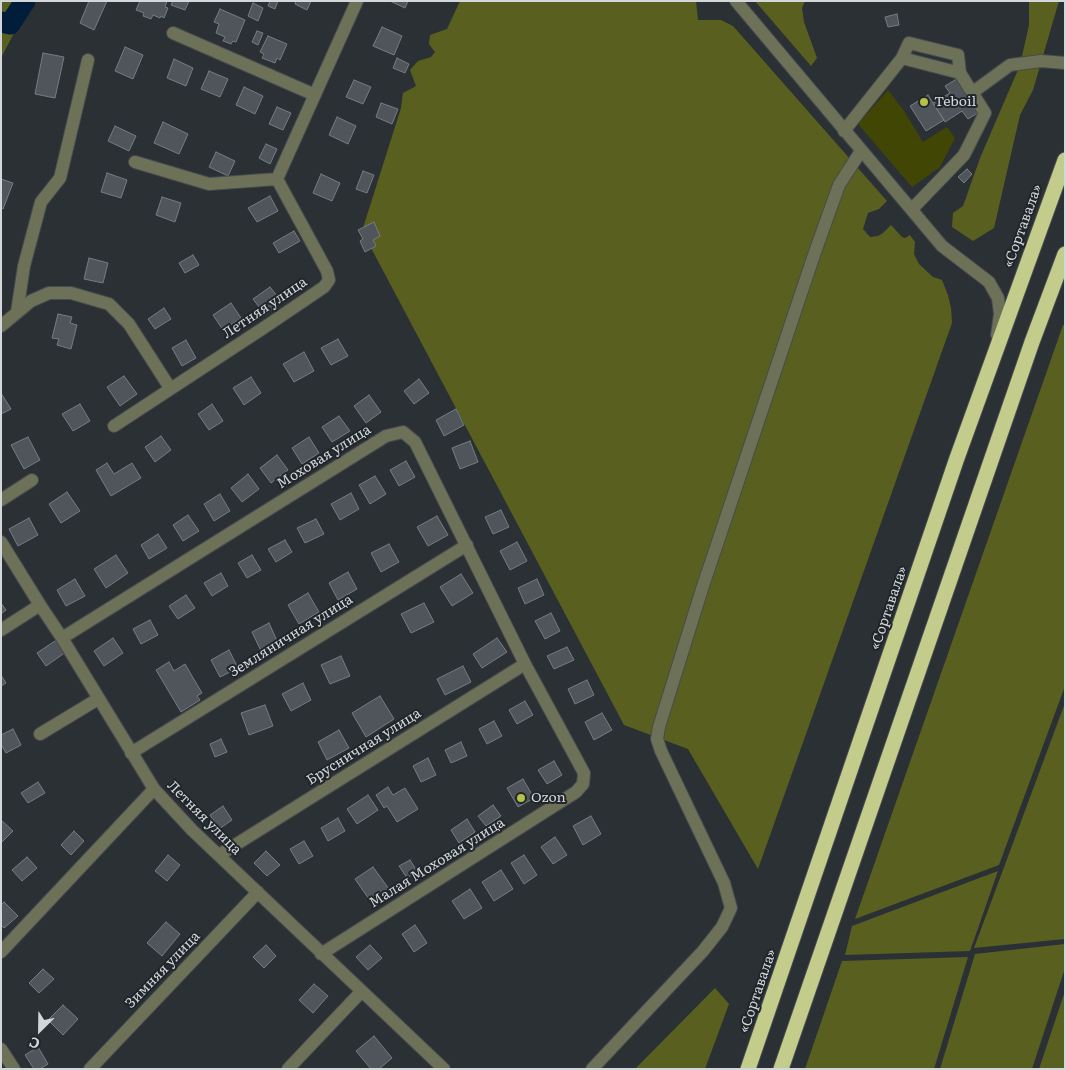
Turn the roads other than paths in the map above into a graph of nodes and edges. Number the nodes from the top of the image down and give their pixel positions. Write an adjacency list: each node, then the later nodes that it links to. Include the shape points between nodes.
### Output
1 (357, 1): 7 (street)
2 (736, 1): 8 (street)
3 (173, 33): 7 (street)
4 (88, 60): 15 (street, via 60,178 41,202 24,266)
5 (1065, 63): 6 (street, via 1010,64)
6 (974, 92): 8 (street, via 960,73 902,58); 13 (street, via 985,113 964,156)
7 (315, 96): 12 (street)
8 (844, 131): 9 (street)
9 (861, 151): 13 (street); 43 (street, via 839,185 815,252 658,727 661,751 724,883 732,908 703,951)
10 (1065, 160): 17 (highway, «Сортавала»)
11 (135, 162): 12 (street, via 210,184)
12 (277, 179): 18 (street, Летняя улица, via 329,280 324,287)
13 (912, 209): 17 (street, via 942,246 989,282 998,298 1000,314)
14 (1065, 254): 45 (highway)
15 (17, 312): 16 (street); 18 (street, via 49,293 72,293 109,304 129,324)
16 (1, 326)
17 (994, 356): 44 (highway, «Сортавала»)
18 (170, 388): 19 (street)
19 (114, 426)
20 (32, 480): 21 (street)
21 (1, 500)
22 (1, 542): 24 (street, Летняя улица)
23 (466, 545): 26 (street, Моховая улица, via 415,442 403,432 386,436); 27 (street, Моховая улица); 30 (street, Земляничная улица)
24 (40, 605): 25 (street); 26 (street, Летняя улица)
25 (1, 630)
26 (62, 638): 28 (street, Летняя улица)
27 (525, 664): 31 (street, Моховая улица); 33 (street, Брусничная улица)
28 (98, 699): 29 (street); 30 (street, Летняя улица)
29 (40, 734)
30 (131, 753): 32 (street, Летняя улица)
31 (584, 773): 36 (street, Малая Моховая улица, via 583,784 576,792)
32 (154, 789): 33 (street, Летняя улица); 35 (street)
33 (219, 855): 34 (street, Летняя улица)
34 (258, 892): 36 (street, Летняя улица); 40 (street, Зимняя улица)
35 (1, 952)
36 (321, 954): 37 (street, Летняя улица)
37 (361, 992): 41 (street); 42 (street, Летняя улица)
38 (1, 1049): 39 (street)
39 (14, 1069)
40 (90, 1069)
41 (288, 1069)
42 (444, 1069)
43 (592, 1069)
44 (748, 1069)
45 (782, 1069)

